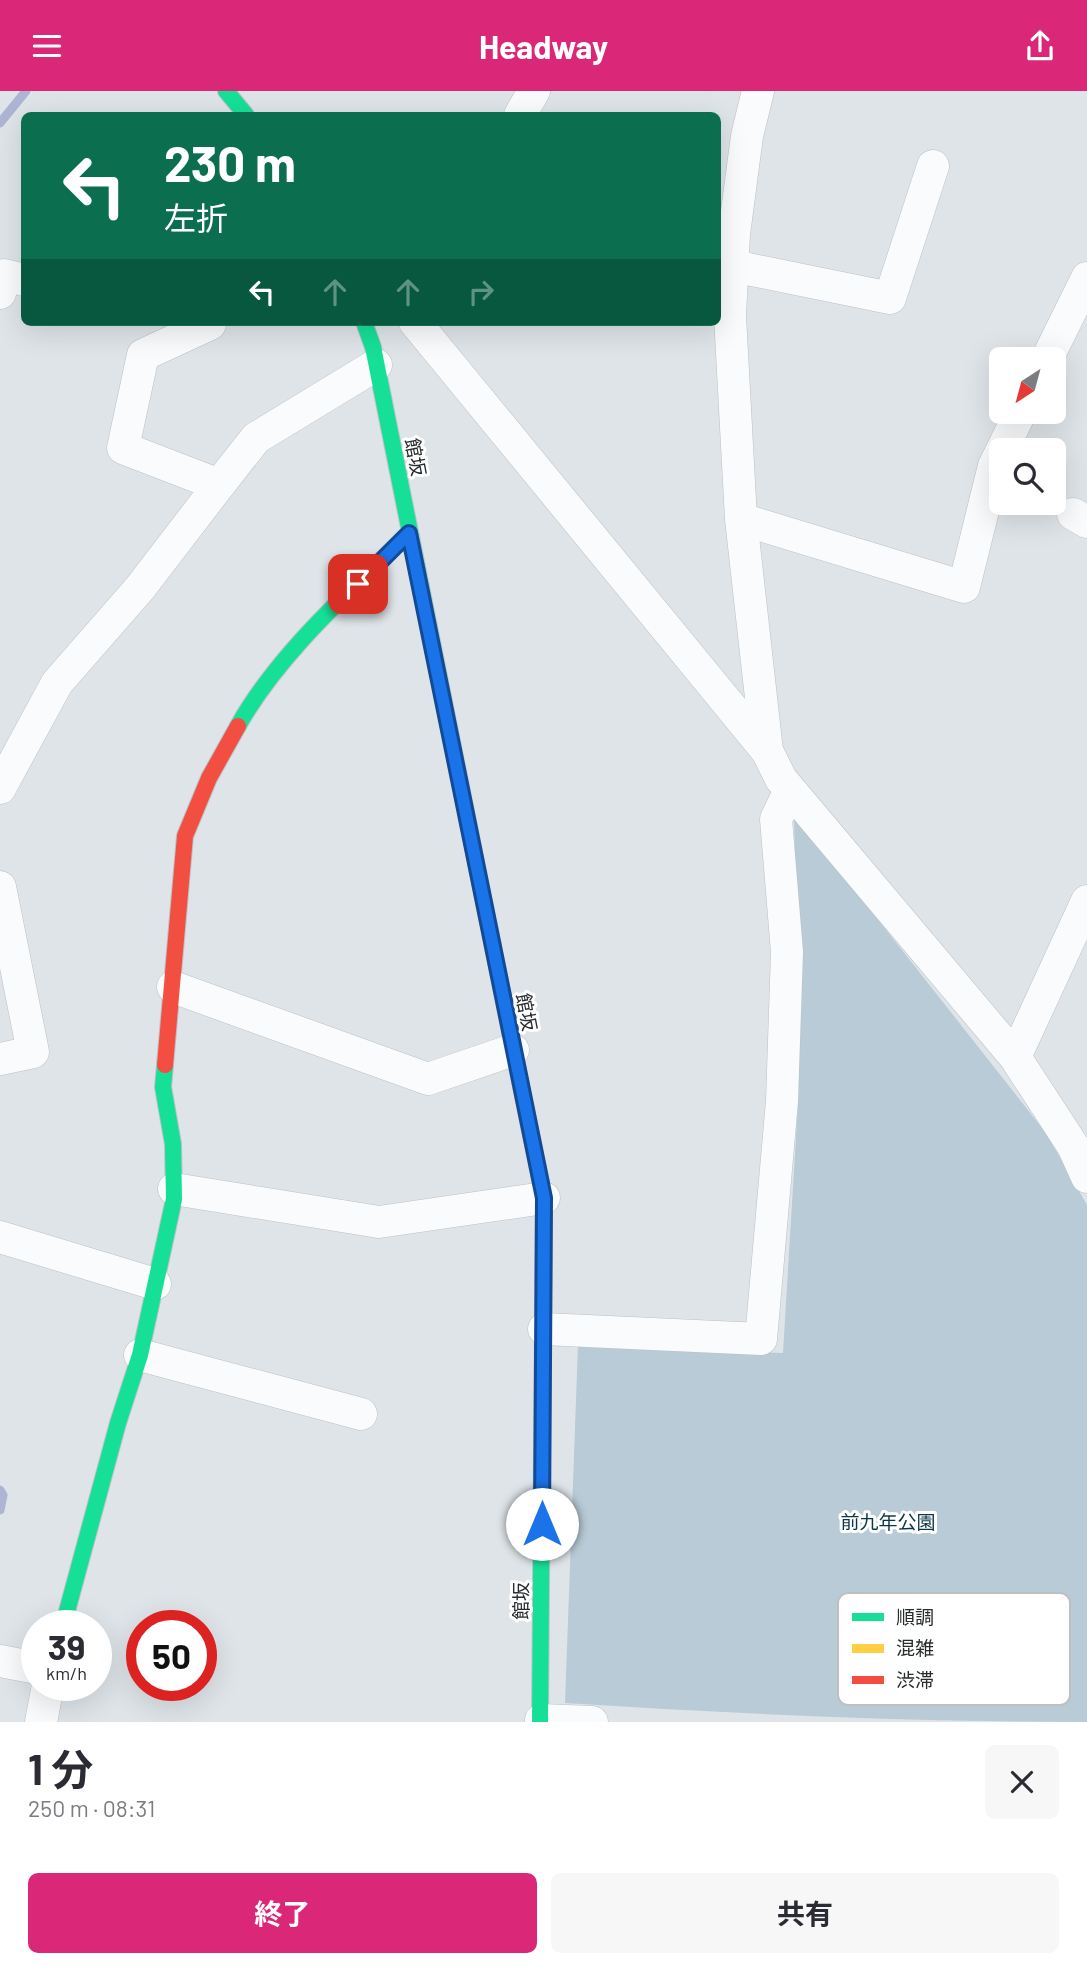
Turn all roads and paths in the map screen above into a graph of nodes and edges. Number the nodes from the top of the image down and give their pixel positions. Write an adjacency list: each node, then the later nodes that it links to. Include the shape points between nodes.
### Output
1 (226, 91): 4 (main road)
2 (534, 91): 5 (street)
3 (758, 91): 7 (street, via 747,136)
4 (244, 112)
5 (522, 112)
6 (933, 166): 7 (street, via 890,298)
7 (733, 266): 18 (street, via 730,316)
8 (1087, 278): 14 (street)
9 (21, 279): 10 (street, via 4,275)
10 (0, 293)
11 (202, 326): 16 (street, via 143,355 123,448)
12 (365, 326): 15 (main road, 館坂)
13 (418, 326): 20 (street)
14 (1053, 347)
15 (376, 365): 16 (street, via 256,438); 19 (main road, 館坂)
16 (219, 485): 21 (street, via 140,589 57,684)
17 (989, 486): 18 (street, via 964,587)
18 (741, 519): 20 (street)
19 (409, 533): 25 (main road, via 323,618 254,697 209,778 185,836); 26 (main road, 館坂)
20 (767, 751): 22 (street)
21 (0, 788)
22 (790, 790): 27 (street); 35 (street, via 776,819 787,951 782,1101 761,1339)
23 (0, 887): 28 (street, via 33,1052)
24 (1087, 901): 27 (street)
25 (173, 987): 26 (street, via 428,1079); 31 (main road, via 163,1087 173,1144)
26 (513, 1050): 32 (main road, 館坂)
27 (1015, 1057): 29 (street)
28 (0, 1059)
29 (1080, 1146): 30 (street)
30 (1087, 1177)
31 (174, 1189): 32 (street, via 379,1222); 34 (main road)
32 (544, 1198): 35 (main road, 館坂)
33 (0, 1237): 34 (street)
34 (155, 1284): 36 (main road)
35 (544, 1329): 42 (main road, 館坂)
36 (140, 1355): 37 (street); 38 (main road)
37 (361, 1414)
38 (67, 1610)
39 (0, 1661): 40 (street)
40 (21, 1665)
41 (45, 1701): 43 (street)
42 (540, 1721): 44 (street)
43 (41, 1722)
44 (592, 1722)

